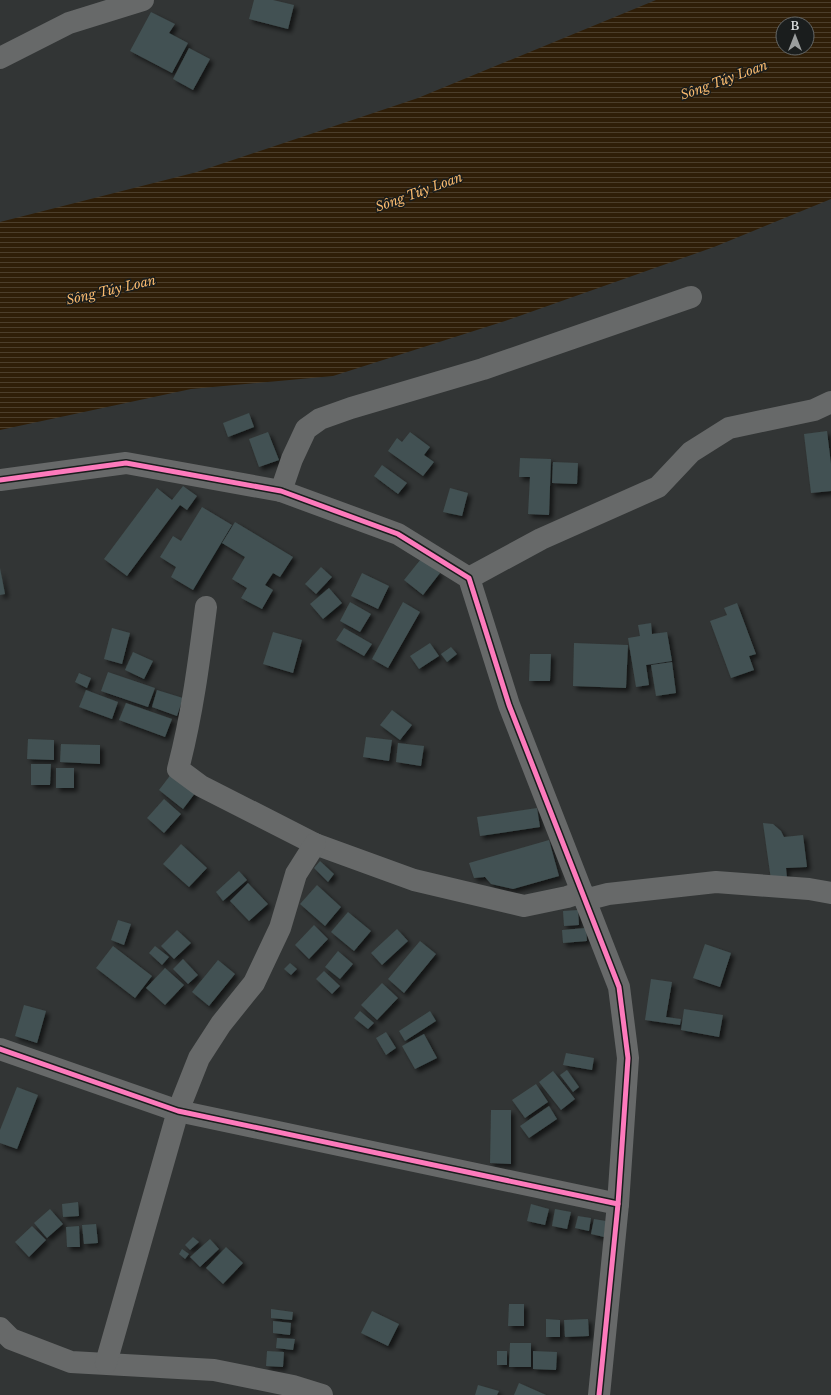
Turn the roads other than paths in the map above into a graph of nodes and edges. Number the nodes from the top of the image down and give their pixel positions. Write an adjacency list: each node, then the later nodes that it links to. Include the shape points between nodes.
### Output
1 (143, 0): 2 (street, via 69,23)
2 (0, 58)
3 (691, 297): 6 (street, via 483,369 320,419 306,429)
4 (831, 402): 7 (street, via 814,410 729,428 691,452 658,487 541,539)
5 (0, 480): 6 (street, via 126,463)
6 (281, 491): 7 (street, via 398,534)
7 (469, 578): 11 (street, via 509,705)
8 (206, 607): 9 (street, via 196,687 178,769 201,786)
9 (315, 844): 11 (street, via 414,880 524,906); 13 (street, via 296,874 280,928 254,983 221,1024 199,1058)
10 (831, 893): 11 (street, via 716,882)
11 (583, 896): 14 (street, via 619,987 628,1058)
12 (0, 1049): 13 (street)
13 (178, 1111): 14 (street); 16 (street)
14 (618, 1204): 18 (street)
15 (4, 1338): 16 (street, via 71,1362)
16 (106, 1363): 17 (street, via 214,1370 293,1386)
17 (322, 1395)
18 (599, 1395)

